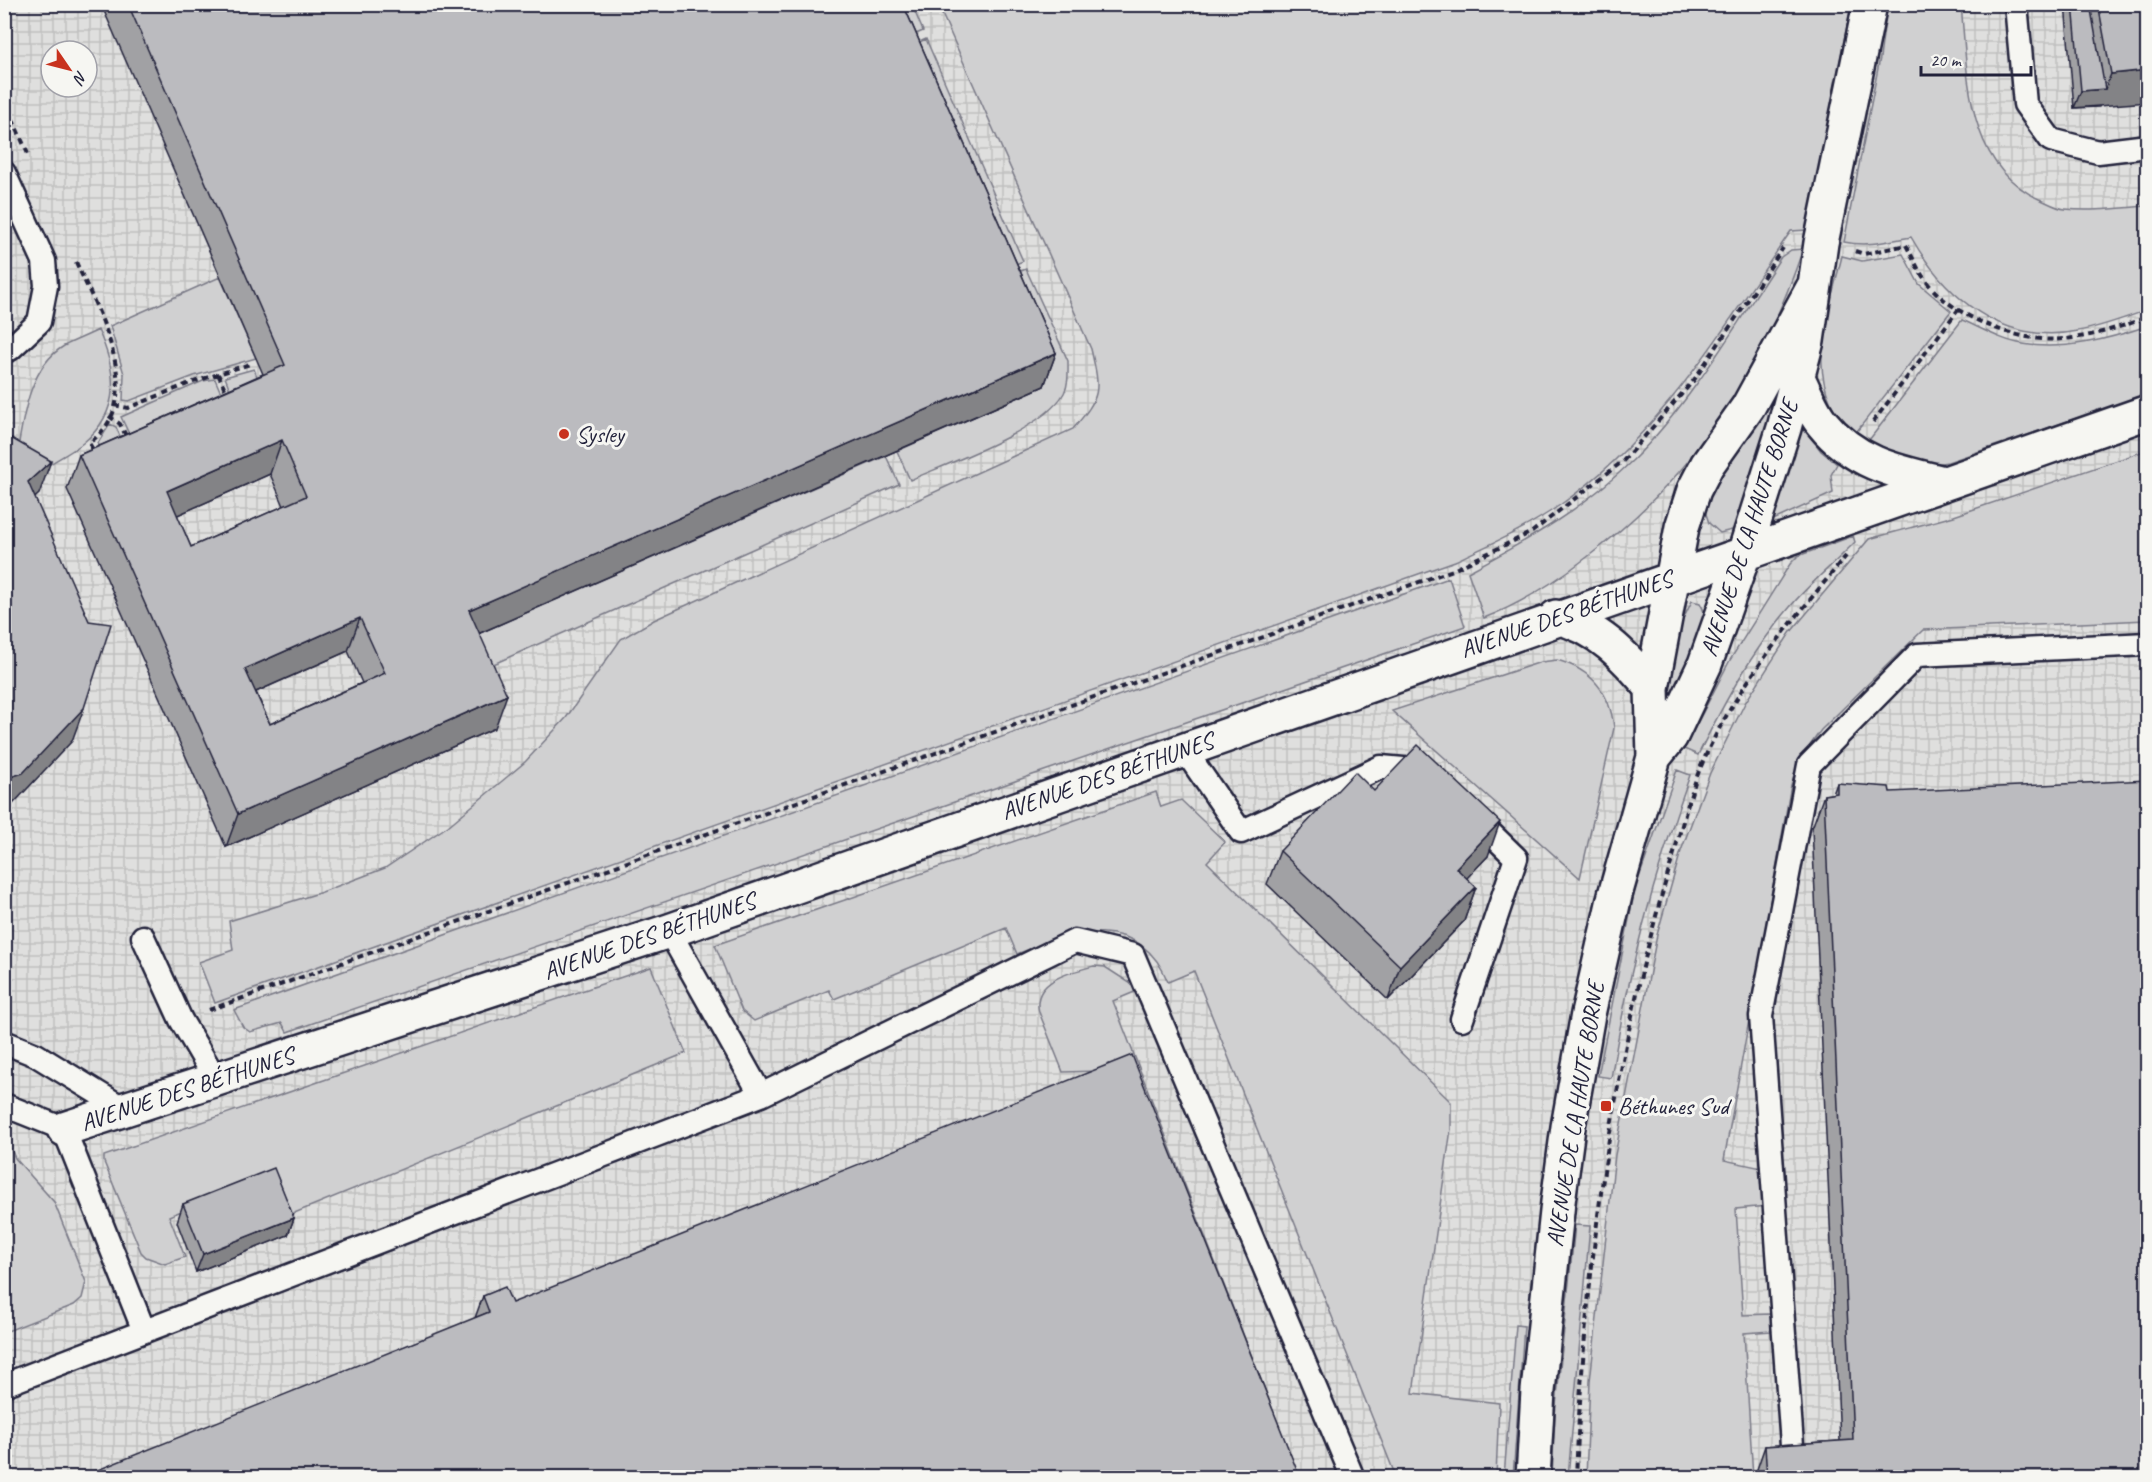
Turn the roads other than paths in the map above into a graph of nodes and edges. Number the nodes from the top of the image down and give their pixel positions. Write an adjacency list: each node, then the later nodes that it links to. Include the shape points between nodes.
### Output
1 (1870, 4): 5 (street, AVENUE DE LA HAUTE BORNE)
2 (2016, 4): 3 (lane, via 2025,104 2050,140 2098,152)
3 (2148, 146)
4 (4, 174): 6 (lane, via 44,261 46,286 39,322 10,349)
5 (1813, 288): 7 (street, AVENUE DE LA HAUTE BORNE); 11 (street, AVENUE DE LA HAUTE BORNE, via 1754,398 1694,490 1682,527)
6 (4, 348)
7 (1798, 378): 9 (street, via 1821,423 1853,451 1883,469); 10 (street, AVENUE DE LA HAUTE BORNE)
8 (2148, 412): 9 (street, AVENUE DES BÉTHUNES)
9 (1944, 483): 10 (street, AVENUE DES BÉTHUNES)
10 (1745, 551): 11 (street, AVENUE DES BÉTHUNES); 16 (street, AVENUE DE LA HAUTE BORNE, via 1686,708)
11 (1674, 576): 12 (street, AVENUE DES BÉTHUNES); 14 (street, AVENUE DE LA HAUTE BORNE)
12 (1556, 617): 14 (street, via 1589,628); 15 (street, AVENUE DES BÉTHUNES)
13 (2148, 644): 30 (lane, via 1917,655 1809,765 1761,1016)
14 (1652, 688): 16 (street, AVENUE DE LA HAUTE BORNE)
15 (1184, 749): 17 (lane, via 1241,832 1381,767 1426,771); 19 (street, AVENUE DES BÉTHUNES)
16 (1654, 757): 32 (street, AVENUE DE LA HAUTE BORNE, via 1615,895 1568,1127 1538,1391)
17 (1442, 787)
18 (1459, 802): 21 (lane, via 1516,858)
19 (669, 931): 23 (street, AVENUE DES BÉTHUNES); 24 (lane)
20 (143, 937): 23 (lane, via 181,1020)
21 (1462, 1019)
22 (4, 1042): 26 (lane, via 36,1055)
23 (215, 1078): 26 (street, AVENUE DES BÉTHUNES)
24 (761, 1095): 28 (lane); 31 (lane, via 1075,942 1133,954)
25 (4, 1105): 27 (lane)
26 (124, 1108): 27 (street, AVENUE DES BÉTHUNES)
27 (64, 1129): 28 (lane)
28 (144, 1331): 29 (lane)
29 (4, 1385)
30 (1793, 1460)
31 (1353, 1478)
32 (1533, 1478)

